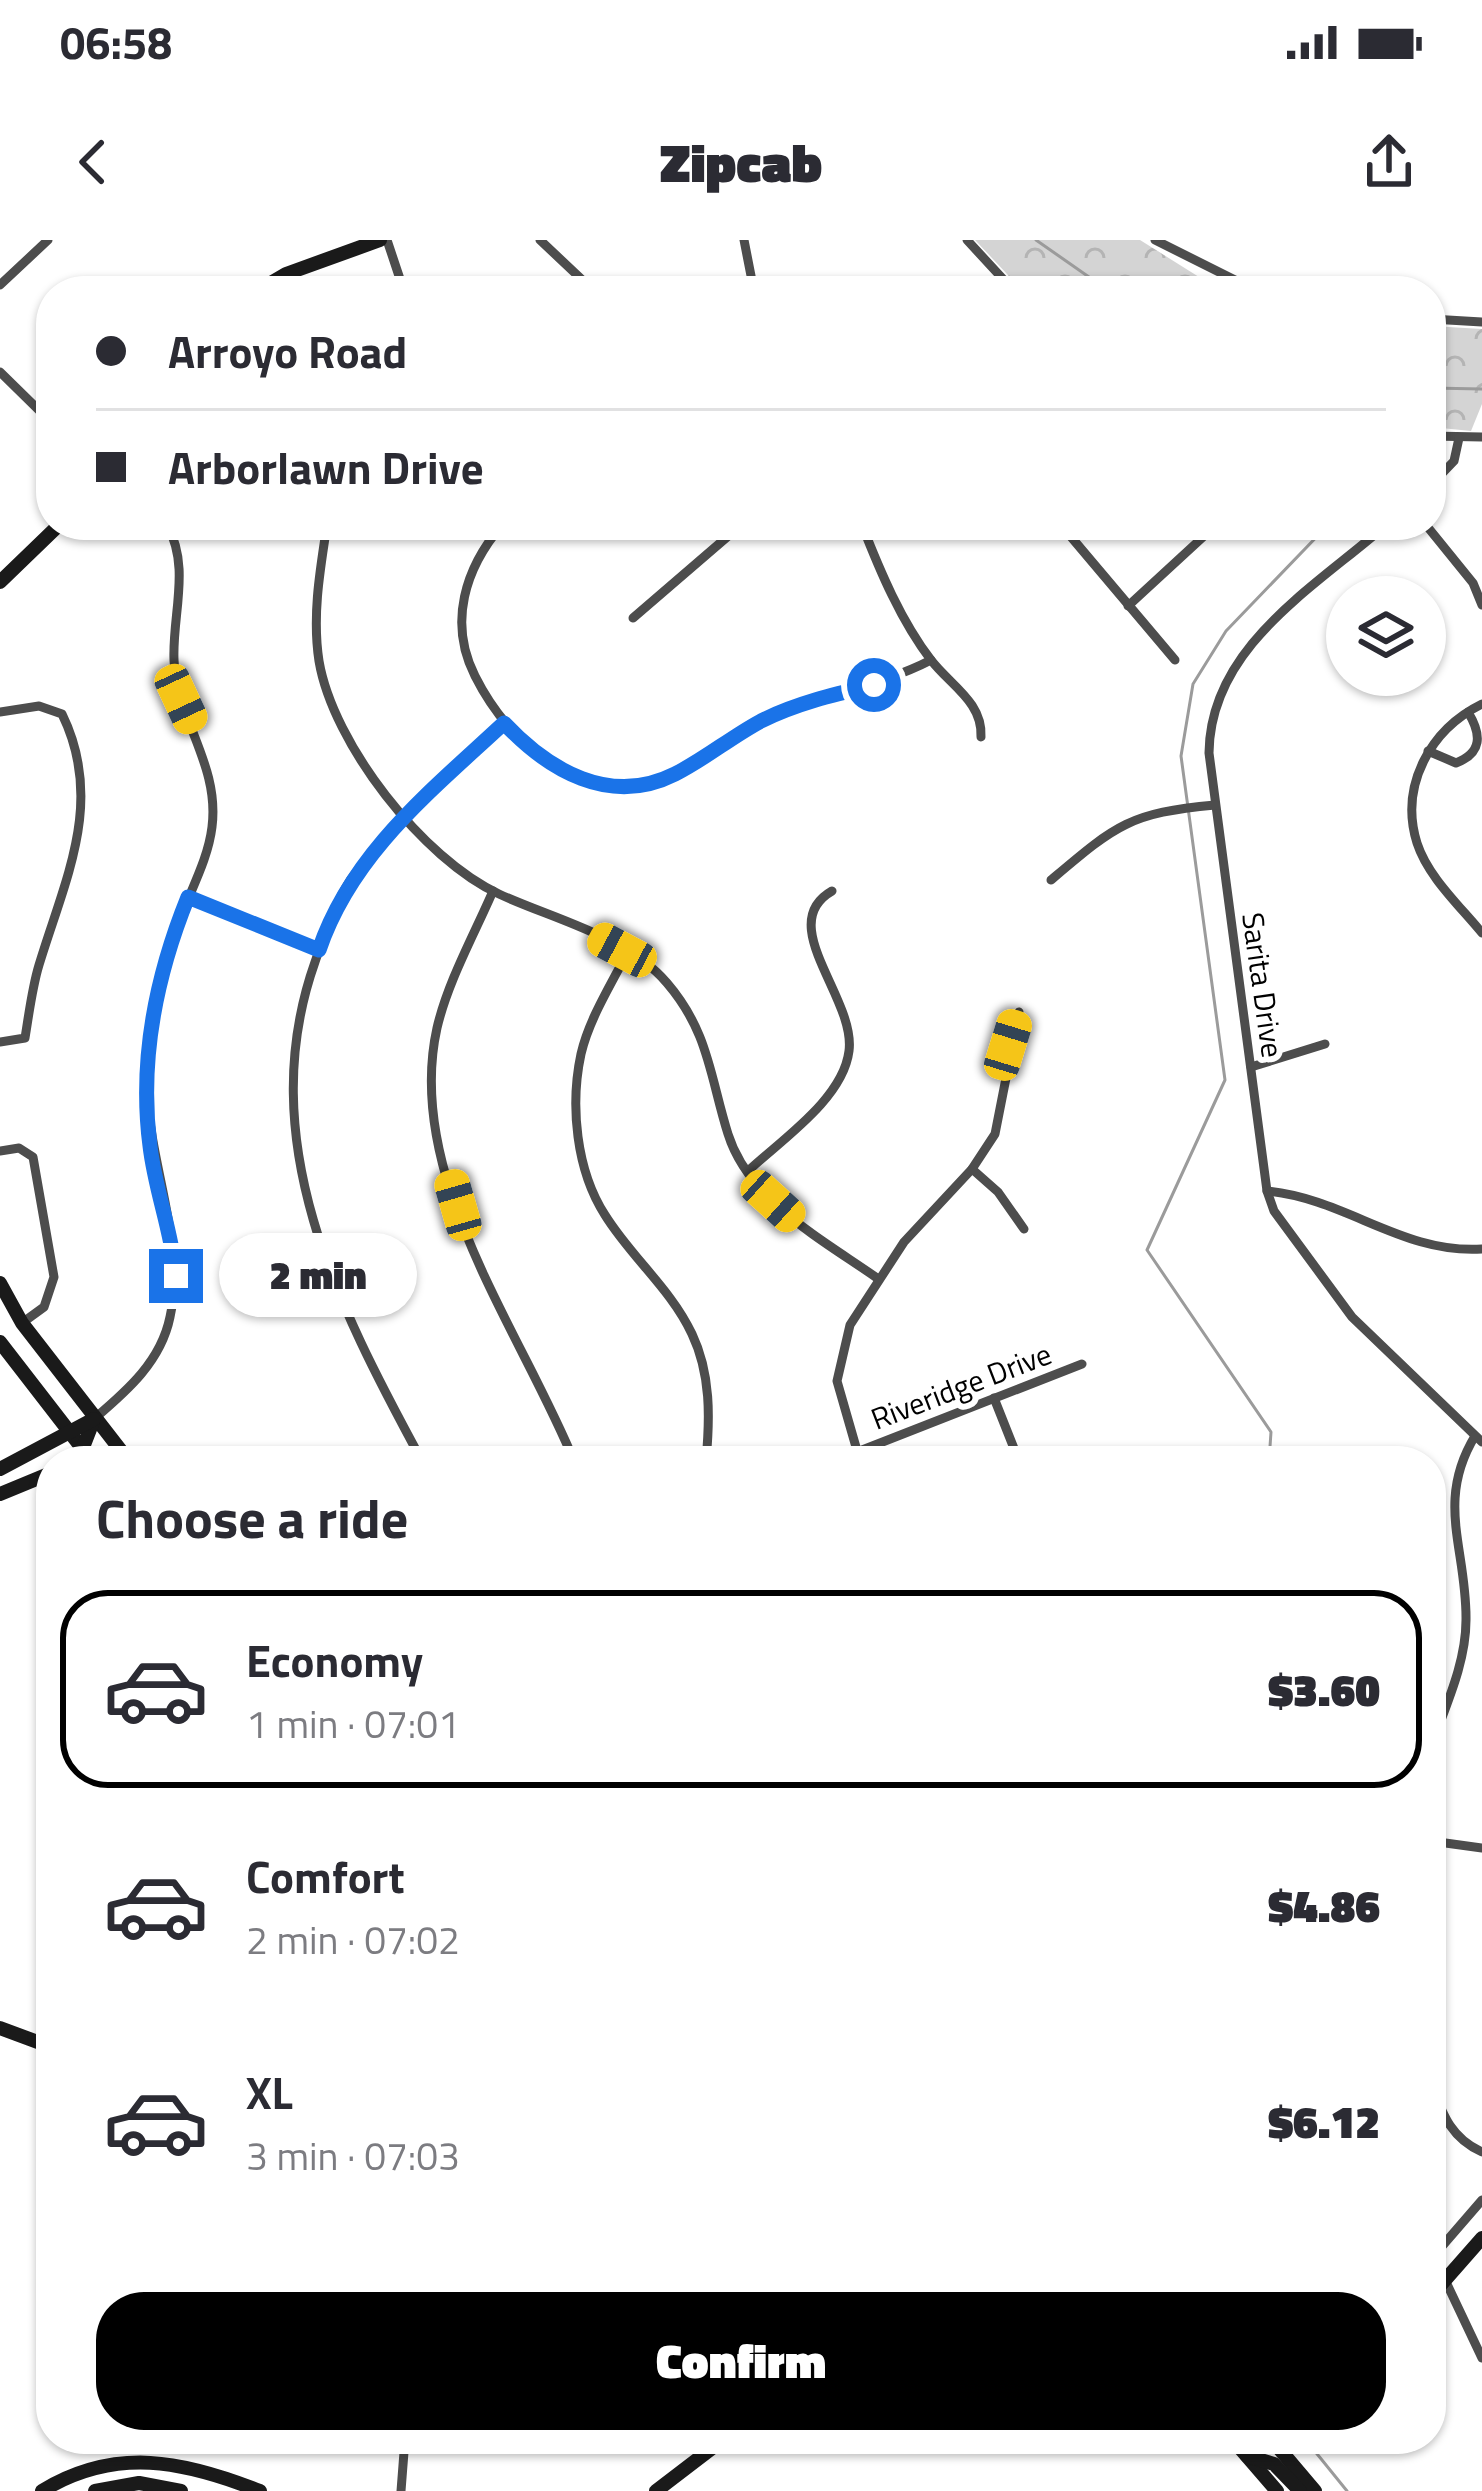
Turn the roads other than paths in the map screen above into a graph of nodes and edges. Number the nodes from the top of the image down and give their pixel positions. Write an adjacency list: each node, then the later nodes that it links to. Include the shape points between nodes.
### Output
1 (48, 240): 13 (street)
2 (383, 240): 7 (street); 8 (street)
3 (540, 240): 9 (street)
4 (744, 240): 10 (street)
5 (967, 240): 11 (street)
6 (1155, 240): 12 (street)
7 (283, 276)
8 (398, 276)
9 (578, 276)
10 (751, 276)
11 (1000, 276)
12 (1227, 276)
13 (0, 285)
14 (1446, 320): 15 (street)
15 (1482, 322)
16 (0, 372): 17 (street)
17 (36, 407)
18 (1446, 437): 20 (street)
19 (1482, 437): 20 (street)
20 (1459, 438): 21 (street)
21 (1446, 469)
22 (43, 540): 32 (street)
23 (174, 540): 49 (street, via 177,682 208,764 213,804)
24 (325, 540): 45 (street, via 317,592 323,680 355,750)
25 (490, 540): 41 (street, via 476,557 460,628 476,679)
26 (724, 540): 35 (street)
27 (868, 540): 36 (street)
28 (1073, 540): 34 (street)
29 (1200, 540): 34 (street)
30 (1369, 540): 44 (street, Sarita Drive, via 1260,634 1229,672 1211,723)
31 (1439, 540): 33 (street)
32 (0, 582)
33 (1482, 605)
34 (1128, 606): 37 (street)
35 (633, 618)
36 (931, 660): 41 (street, via 796,706 676,774 635,787 555,769); 42 (street, via 973,704)
37 (1174, 660)
38 (1482, 704): 40 (street)
39 (0, 712): 54 (street, via 39,706 62,714 84,807 25,1038)
40 (1468, 712): 43 (street); 43 (street, via 1481,734 1470,758 1456,763)
41 (504, 723): 45 (street)
42 (981, 737)
43 (1428, 751): 50 (street, via 1412,799 1418,845)
44 (1215, 805): 46 (street, via 1118,826); 56 (street, Sarita Drive)
45 (404, 815): 47 (street); 51 (street, via 350,880)
46 (1051, 880)
47 (493, 890): 52 (street); 77 (street, via 437,1030 430,1095 458,1205 509,1335)
48 (832, 891): 59 (street, via 815,903 809,926 846,1012 849,1053 830,1093)
49 (188, 897): 51 (street); 69 (street, via 156,997 148,1065 150,1148 175,1261 172,1309 142,1373)
50 (1482, 933)
51 (319, 950): 76 (street, via 292,1059 295,1155 365,1356)
52 (627, 953): 59 (street, via 667,982 692,1021 718,1080 728,1136); 78 (street, via 582,1049 578,1136 606,1218 693,1336 707,1388)
53 (1018, 1012): 58 (street, via 999,1121)
54 (0, 1042)
55 (1325, 1044): 56 (street)
56 (1251, 1066): 60 (street, Sarita Drive)
57 (0, 1150): 65 (street, via 33,1157 54,1277 44,1307)
58 (972, 1169): 61 (street); 63 (street)
59 (748, 1171): 63 (street, via 792,1218)
60 (1267, 1191): 62 (street, via 1321,1199 1433,1249); 71 (street, Sarita Drive, via 1352,1317)
61 (1024, 1229)
62 (1482, 1249)
63 (877, 1278): 79 (street, via 850,1325 837,1382)
64 (0, 1283): 65 (street)
65 (22, 1323): 69 (street)
66 (0, 1342): 70 (street)
67 (1082, 1364): 68 (street, Riveridge Drive)
68 (994, 1398): 80 (street, Riveridge Drive); 81 (street)
69 (94, 1419): 70 (street); 74 (street); 75 (street)
70 (66, 1430): 72 (street); 73 (street)
71 (1479, 1439): 86 (street, via 1452,1484 1466,1622)
72 (39, 1446)
73 (79, 1446)
74 (89, 1446)
75 (116, 1446)
76 (414, 1446)
77 (566, 1446)
78 (706, 1446)
79 (856, 1446)
80 (882, 1446)
81 (1013, 1446)
82 (36, 1448): 83 (street)
83 (0, 1469)
84 (36, 1479): 85 (street)
85 (0, 1493)
86 (1446, 1709)
87 (1446, 1843): 88 (street)
88 (1482, 1848)
89 (0, 2028): 90 (street)
90 (36, 2041)
91 (1446, 2115): 92 (street, via 1462,2143)
92 (1482, 2152)
93 (1482, 2200): 95 (street)
94 (1482, 2238): 96 (street)
95 (1446, 2242)
96 (1446, 2281)
97 (1446, 2284): 98 (street)
98 (1482, 2358)
99 (404, 2454): 108 (street)
100 (704, 2454): 109 (street)
101 (1265, 2454): 110 (street)
102 (1268, 2454): 111 (street)
103 (1271, 2454): 112 (street)
104 (42, 2491): 107 (street, via 82,2471 144,2459)
105 (95, 2491): 106 (street, via 139,2483)
106 (181, 2491)
107 (260, 2491)
108 (401, 2491)
109 (656, 2491)
110 (1276, 2491)
111 (1300, 2491)
112 (1315, 2491)

